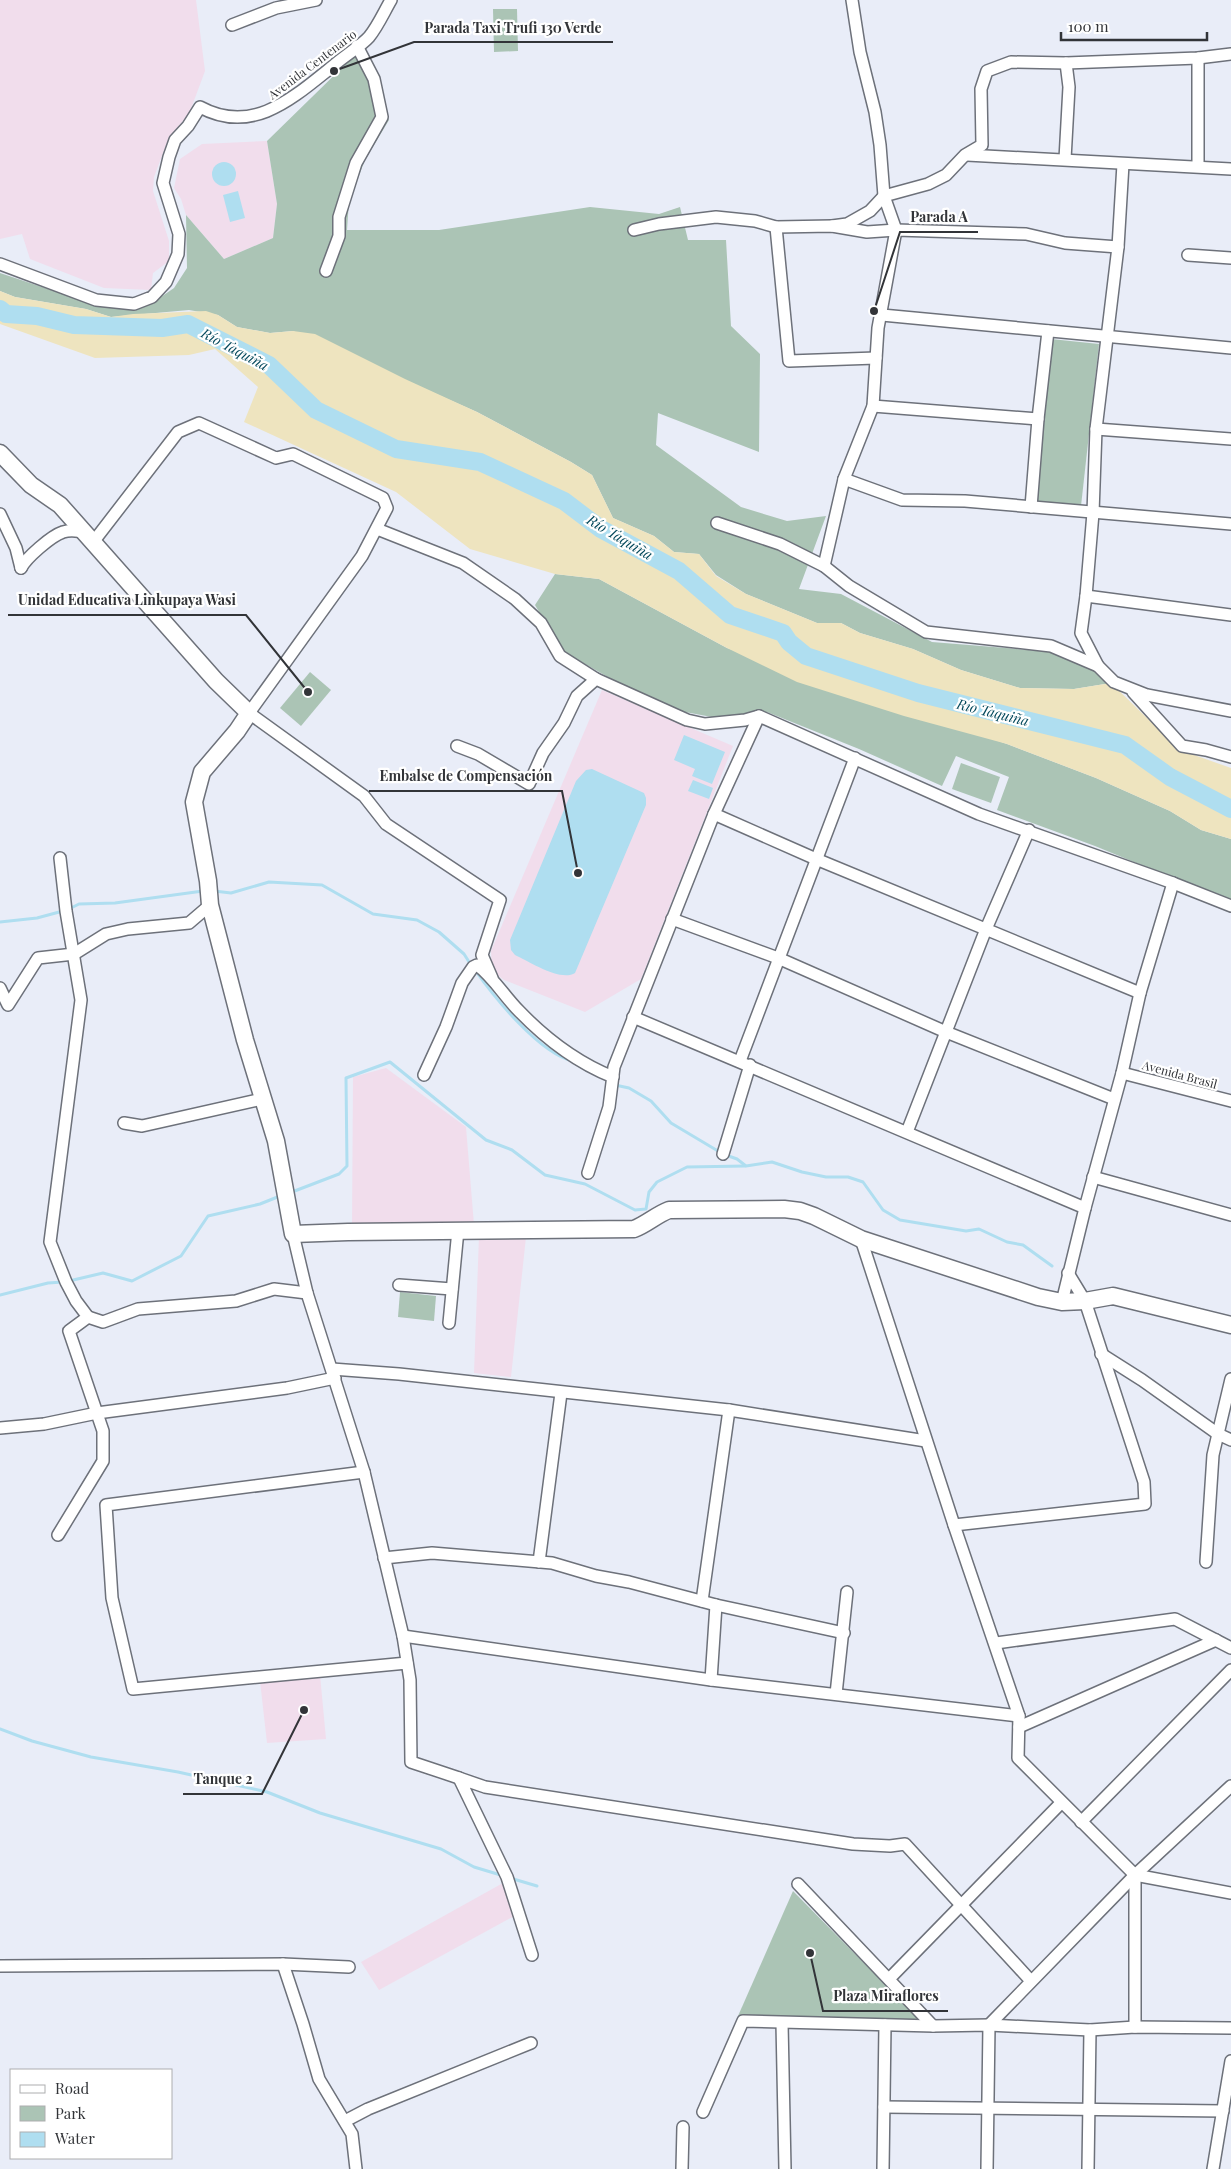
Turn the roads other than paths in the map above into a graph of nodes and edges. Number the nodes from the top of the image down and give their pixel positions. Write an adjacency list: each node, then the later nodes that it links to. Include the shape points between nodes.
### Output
1 (316, 0): 4 (street, via 276,8)
2 (391, 0): 5 (street, Avenida Centenario, via 368,38)
3 (852, 0): 14 (street, via 860,52 876,112)
4 (232, 25)
5 (357, 46): 22 (street, Avenida Centenario, via 273,110 237,117 215,116 200,107 175,140 169,157 163,183 179,234 178,254 166,282 152,297 134,304 96,300); 23 (street, via 374,79 382,117 356,163 339,217 339,236)
6 (1231, 54): 7 (street)
7 (1198, 58): 8 (street); 12 (street)
8 (1066, 63): 9 (street, via 1011,62 987,71 981,89 982,145); 10 (street, via 1069,87)
9 (965, 154): 10 (street); 14 (street, via 946,176)
10 (1065, 159): 11 (street)
11 (1123, 164): 12 (street); 19 (street)
12 (1198, 166): 13 (street)
13 (1231, 169)
14 (884, 196): 15 (street, via 870,211 847,224); 18 (street)
15 (832, 226): 16 (street); 18 (street, via 867,232)
16 (776, 227): 17 (street, via 716,217); 28 (street, via 789,361)
17 (634, 230)
18 (896, 230): 19 (street, via 1026,234 1065,243); 24 (street)
19 (1118, 247): 26 (street)
20 (1188, 255): 21 (street)
21 (1231, 258)
22 (0, 264)
23 (326, 271)
24 (882, 315): 25 (street); 28 (street)
25 (1048, 331): 26 (street); 30 (street)
26 (1108, 338): 27 (street); 31 (street)
27 (1231, 348)
28 (876, 358): 29 (street)
29 (873, 406): 30 (street); 34 (street)
30 (1038, 419): 35 (street)
31 (1096, 429): 32 (street); 36 (street)
32 (1231, 440)
33 (0, 452): 41 (street, via 31,484 60,504)
34 (844, 479): 35 (street, via 902,500); 42 (street)
35 (1031, 507): 36 (street)
36 (1093, 512): 39 (street); 43 (street)
37 (0, 514): 41 (street, via 16,548 21,568 24,562 62,532 77,531)
38 (717, 522): 42 (street, via 780,544)
39 (1231, 524)
40 (377, 529): 41 (street, via 387,508 382,498 293,454 276,458 199,422 178,432); 46 (street, via 463,563 500,588 541,623 560,656); 49 (street, via 347,578)
41 (90, 537): 49 (street, via 216,681)
42 (824, 566): 45 (street, via 848,586 926,632 1051,646)
43 (1086, 596): 44 (street); 45 (street, via 1081,633)
44 (1231, 615)
45 (1098, 666): 47 (street, via 1114,682)
46 (596, 680): 50 (street, via 687,720 705,724); 51 (street, via 577,696 564,723 543,753 529,784 478,754)
47 (1129, 687): 48 (street, via 1147,695); 52 (street, via 1182,746)
48 (1231, 711)
49 (249, 713): 59 (street, via 202,772 194,802); 65 (street, via 364,796 386,824 500,900 482,955)
50 (759, 716): 53 (street); 54 (street)
51 (457, 746)
52 (1231, 757)
53 (855, 758): 55 (street, via 979,814); 57 (street)
54 (714, 814): 57 (street); 61 (street)
55 (1029, 830): 58 (street); 62 (street)
56 (60, 858): 63 (street)
57 (816, 859): 62 (street); 64 (street)
58 (1173, 883): 60 (street); 67 (street)
59 (210, 905): 63 (street, via 189,923 106,934); 74 (street)
60 (1231, 906)
61 (672, 919): 64 (street); 68 (street)
62 (986, 929): 67 (street); 69 (street)
63 (74, 954): 66 (street, via 38,958 8,1005); 93 (street, via 81,1000 50,1242 66,1282)
64 (778, 958): 69 (street); 70 (street)
65 (492, 978): 72 (street, via 477,966 469,972); 73 (street, via 518,1010 548,1038 597,1071)
66 (0, 988)
67 (1140, 993): 71 (street)
68 (633, 1017): 70 (street); 73 (street)
69 (946, 1032): 75 (street); 78 (street)
70 (745, 1063): 78 (street); 79 (street)
71 (1122, 1073): 75 (street); 76 (street, Avenida Brasil)
72 (424, 1075)
73 (613, 1077): 80 (street, via 609,1107)
74 (262, 1099): 77 (street, via 142,1126); 85 (street, via 276,1141)
75 (1114, 1099): 81 (street)
76 (1231, 1101)
77 (124, 1122)
78 (908, 1132): 82 (street)
79 (723, 1154)
80 (588, 1173)
81 (1093, 1178): 82 (street); 83 (street)
82 (1085, 1208): 87 (street)
83 (1231, 1215)
84 (458, 1230): 85 (street); 86 (street, via 634,1229 669,1210 784,1209 814,1216); 89 (street)
85 (293, 1234): 90 (street)
86 (861, 1239): 91 (street); 104 (street)
87 (1068, 1273): 91 (street); 92 (street)
88 (399, 1285): 89 (street)
89 (452, 1289): 94 (street)
90 (307, 1293): 93 (street, via 274,1289 236,1302 138,1309 103,1322); 97 (street)
91 (1062, 1302): 92 (street)
92 (1085, 1302): 95 (street, via 1113,1296); 96 (street)
93 (88, 1317): 101 (street, via 69,1331)
94 (449, 1323)
95 (1231, 1324)
96 (1100, 1354): 103 (street); 107 (street, via 1144,1482 1146,1504)
97 (334, 1374): 99 (street, via 399,1374); 101 (street, via 278,1389); 106 (street)
98 (1231, 1379): 103 (street)
99 (561, 1393): 100 (street); 110 (street)
100 (729, 1410): 104 (street); 113 (street)
101 (97, 1413): 102 (street, via 44,1424); 108 (street, via 104,1432 103,1462)
102 (0, 1428)
103 (1218, 1434): 105 (street); 111 (street, via 1213,1455)
104 (926, 1440): 107 (street)
105 (1231, 1440)
106 (364, 1472): 109 (street); 120 (street, via 106,1505 112,1598 133,1689)
107 (954, 1524): 118 (street)
108 (58, 1535)
109 (384, 1558): 110 (street, via 432,1553); 116 (street)
110 (539, 1562): 113 (street)
111 (1206, 1562)
112 (847, 1592): 115 (street)
113 (702, 1601): 114 (street)
114 (716, 1605): 115 (street); 122 (street)
115 (844, 1633): 123 (street)
116 (403, 1636): 120 (street); 122 (street)
117 (1216, 1640): 118 (street, via 1175,1619); 119 (street); 124 (street)
118 (996, 1642): 124 (street)
119 (1231, 1648)
120 (407, 1663): 125 (street, via 411,1762)
121 (1231, 1670): 128 (street)
122 (711, 1680): 123 (street)
123 (836, 1694): 124 (street)
124 (1019, 1722): 127 (street, via 1018,1758)
125 (459, 1778): 132 (street, via 485,1787 834,1841 890,1846 905,1844); 133 (street, via 507,1877)
126 (1231, 1786): 129 (street)
127 (1061, 1803): 128 (street); 132 (street)
128 (1081, 1822): 129 (street)
129 (1135, 1874): 131 (street); 138 (street); 143 (street)
130 (798, 1884): 137 (street)
131 (1231, 1893)
132 (962, 1904): 137 (street); 138 (street)
133 (532, 1955)
134 (282, 1964): 135 (street); 136 (street); 153 (street, via 319,2079)
135 (0, 1966)
136 (349, 1967)
137 (889, 1979): 142 (street)
138 (1031, 1981): 141 (street)
139 (782, 2023): 140 (street); 152 (street, via 743,2021); 157 (street)
140 (885, 2025): 142 (street); 148 (street)
141 (989, 2025): 142 (street); 145 (street); 149 (street)
142 (933, 2026)
143 (1135, 2027): 144 (street); 145 (street)
144 (1231, 2028)
145 (1090, 2030): 150 (street)
146 (531, 2043): 153 (street)
147 (1231, 2062): 151 (street)
148 (884, 2107): 149 (street); 158 (street)
149 (988, 2107): 150 (street); 159 (street)
150 (1089, 2108): 151 (street); 160 (street)
151 (1223, 2111): 161 (street)
152 (703, 2112)
153 (345, 2121): 155 (street, via 352,2134)
154 (683, 2127): 156 (street)
155 (356, 2169)
156 (682, 2169)
157 (785, 2169)
158 (883, 2169)
159 (987, 2169)
160 (1088, 2169)
161 (1213, 2169)

